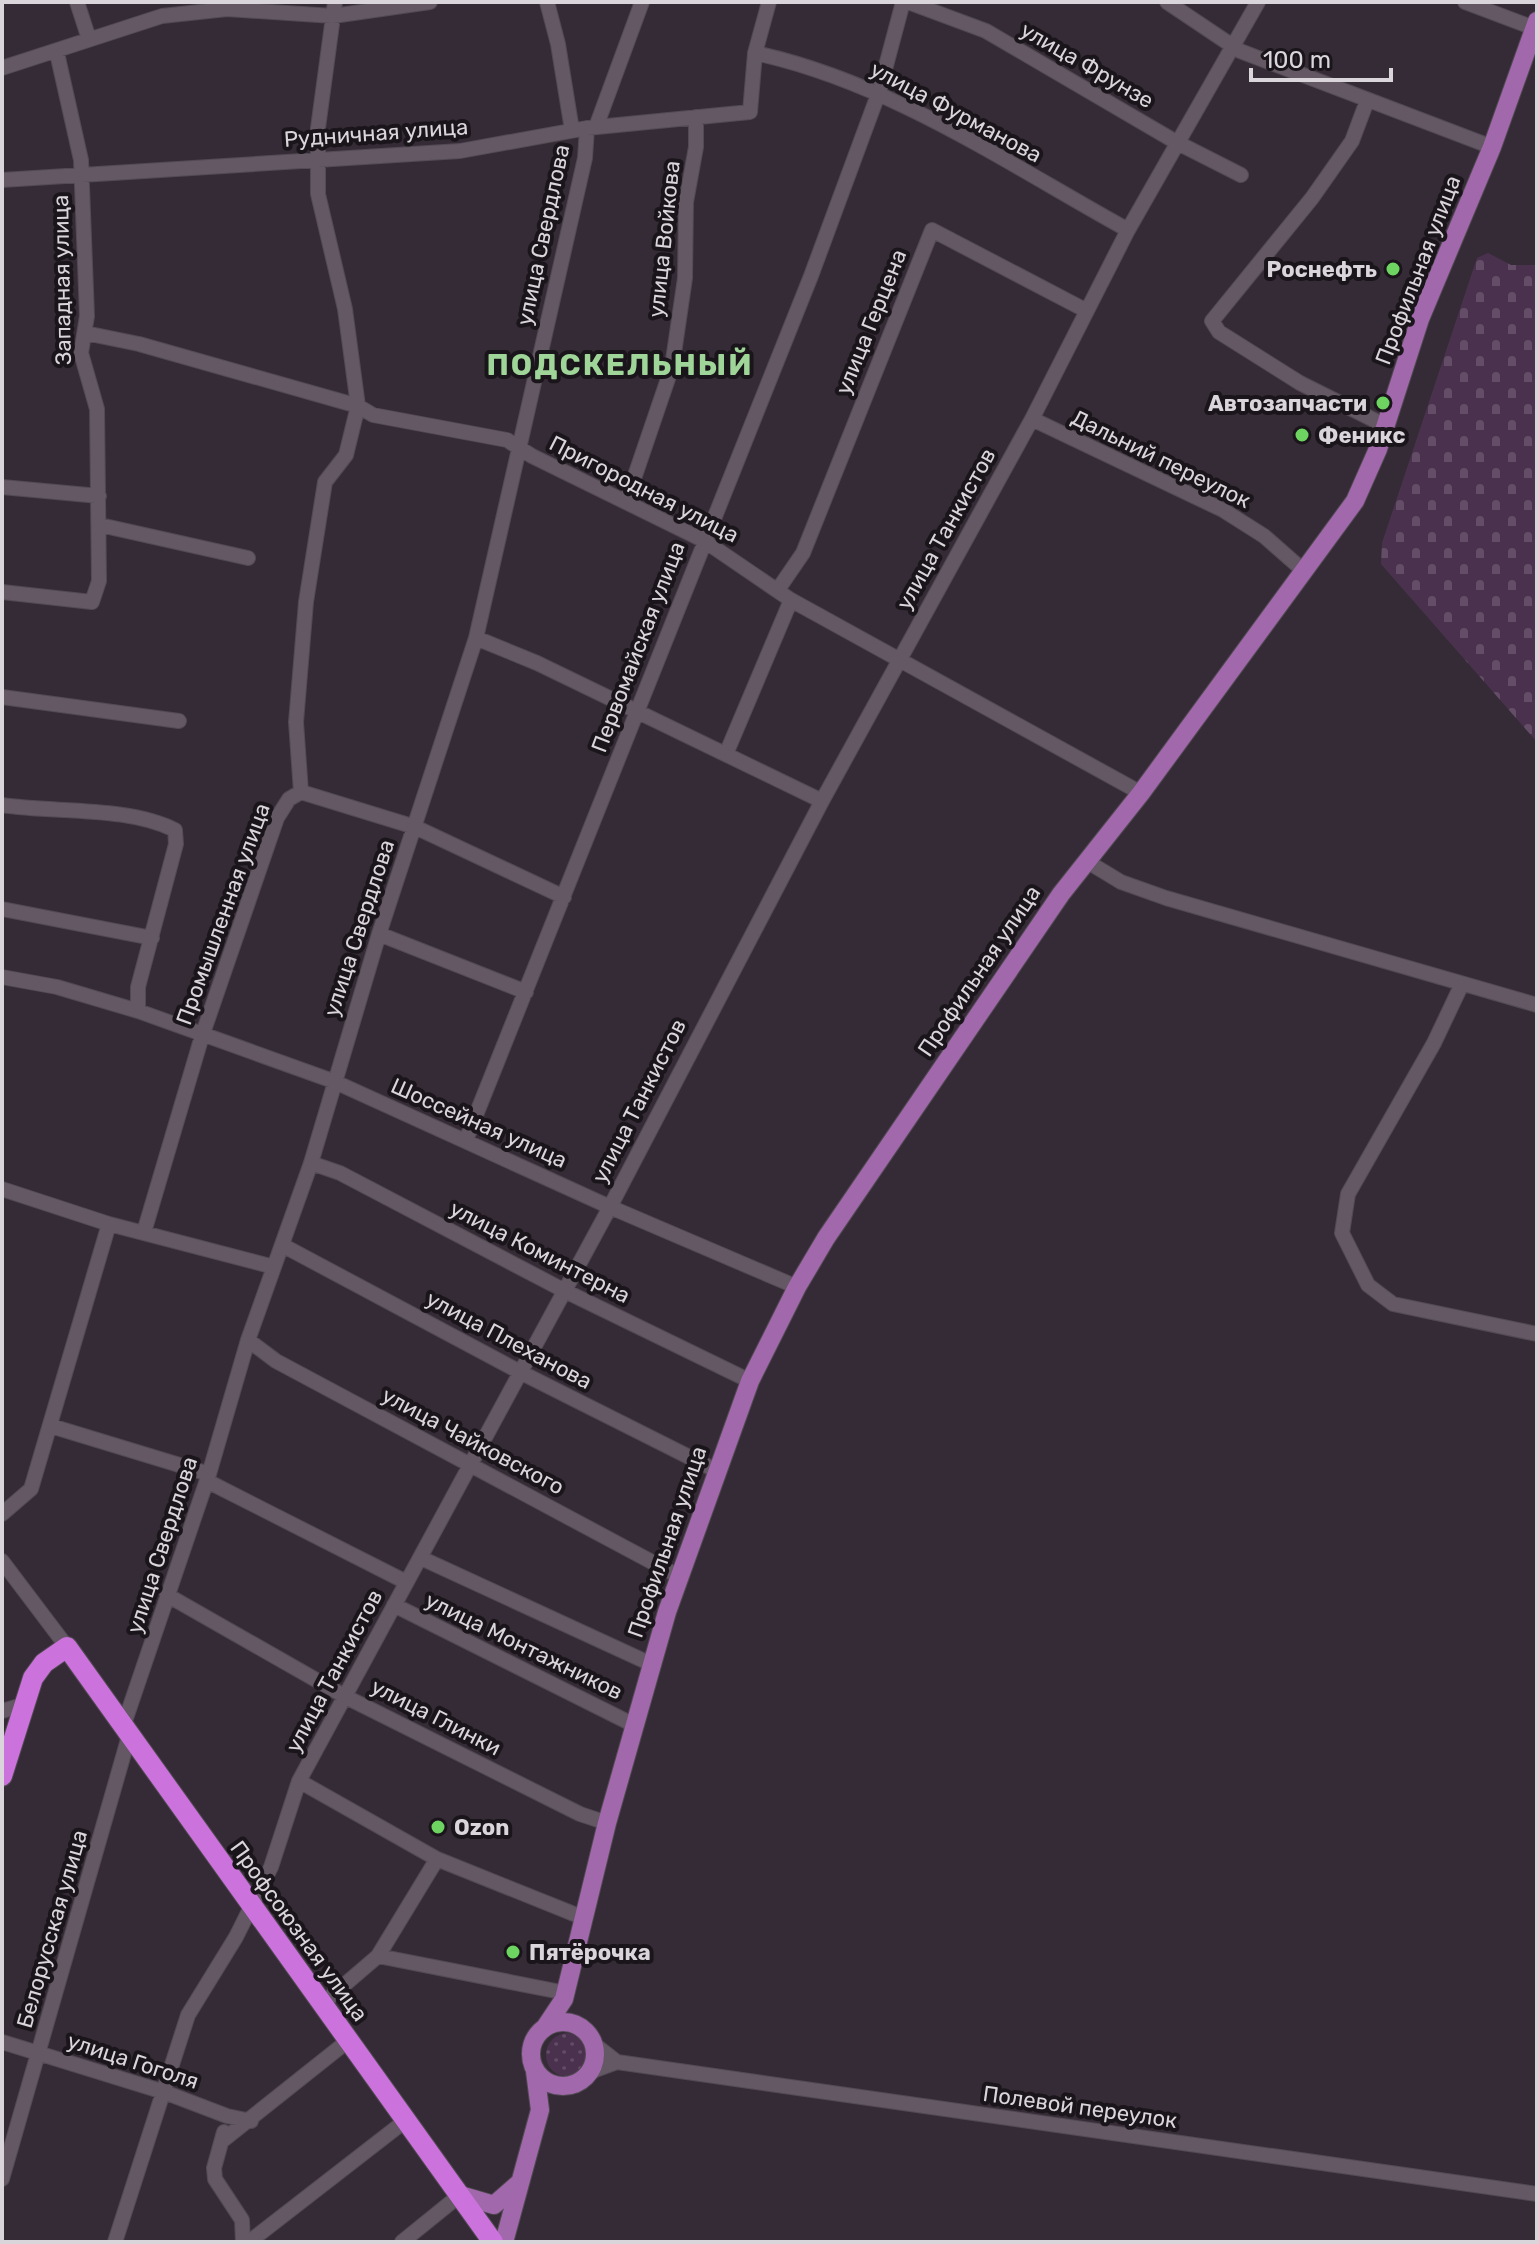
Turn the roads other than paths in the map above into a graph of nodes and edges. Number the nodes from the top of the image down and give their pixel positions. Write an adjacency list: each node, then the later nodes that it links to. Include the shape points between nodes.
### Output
1 (77, 2): 12 (street)
2 (430, 2): 10 (street)
3 (547, 2): 20 (street)
4 (642, 2): 20 (street, улица Свердлова)
5 (769, 2): 15 (street)
6 (905, 2): 17 (street, Первомайская улица); 21 (street, улица Фрунзе, via 986,31)
7 (1167, 2): 13 (street)
8 (1258, 2): 13 (street, улица Танкистов)
9 (1465, 2): 11 (street)
10 (334, 9): 12 (street, via 199,10); 23 (street, Промышленная улица)
11 (1536, 25): 22 (main road, Профильная улица)
12 (89, 39): 14 (street)
13 (1232, 47): 18 (street); 21 (street, улица Танкистов)
14 (57, 53): 16 (street); 25 (street, Западная улица)
15 (755, 53): 17 (street, улица Фурманова); 19 (street, Рудничная улица, via 750,112)
16 (2, 68)
17 (879, 92): 27 (street, улица Фурманова); 38 (street, Первомайская улица)
18 (1367, 101): 22 (street); 32 (street, via 1352,141 1320,187 1212,321 1219,332 1300,383)
19 (696, 117): 20 (street, Рудничная улица); 36 (street, улица Войкова, via 686,202 685,278 672,367)
20 (585, 129): 23 (street, Рудничная улица, via 460,151); 33 (street, улица Свердлова, via 585,158)
21 (1176, 142): 24 (street, улица Фрунзе); 27 (street, улица Танкистов)
22 (1492, 147): 32 (main road, Профильная улица, via 1420,319)
23 (316, 160): 25 (street, Рудничная улица); 30 (street, Промышленная улица)
24 (1241, 175)
25 (82, 177): 26 (street, Рудничная улица); 29 (street, Западная улица)
26 (2, 180)
27 (1128, 230): 28 (street, улица Танкистов)
28 (1087, 311): 31 (street, улица Танкистов); 41 (street, улица Герцена, via 932,230 803,553)
29 (85, 333): 30 (street, Пригородная улица); 35 (street, Западная улица, via 83,365 97,409)
30 (358, 406): 33 (street, Пригородная улица, via 373,415 507,440); 50 (street, Промышленная улица, via 346,455 325,482 306,602 296,722)
31 (1032, 419): 40 (street, Дальний переулок, via 1223,510); 45 (street, улица Танкистов)
32 (1386, 426): 40 (main road, Профильная улица, via 1355,501)
33 (518, 447): 36 (street, Пригородная улица); 44 (street, улица Свердлова)
34 (2, 487): 35 (street)
35 (99, 496): 37 (street, Западная улица)
36 (626, 502): 38 (street, Пригородная улица)
37 (100, 525): 39 (street); 42 (street, Западная улица, via 99,581 92,602)
38 (703, 540): 41 (street, Пригородная улица); 47 (street, Первомайская улица)
39 (248, 558)
40 (1305, 572): 51 (main road, Профильная улица)
41 (779, 588): 43 (street, Пригородная улица)
42 (2, 592)
43 (791, 600): 45 (street, Пригородная улица); 49 (street)
44 (476, 638): 47 (street); 54 (street, улица Свердлова)
45 (899, 660): 51 (street, Пригородная улица); 52 (street, улица Танкистов)
46 (2, 697): 48 (street)
47 (637, 712): 49 (street); 56 (street, Первомайская улица)
48 (179, 721)
49 (726, 754): 52 (street)
50 (301, 792): 54 (street); 65 (street, Промышленная улица, via 289,799 277,818)
51 (1141, 793): 55 (main road, Профильная улица)
52 (822, 801): 70 (street, улица Танкистов)
53 (2, 805): 59 (street, via 101,814 175,830)
54 (415, 827): 56 (street); 58 (street, улица Свердлова)
55 (1088, 862): 61 (street, via 1121,882 1166,898); 75 (main road, Профильная улица, via 849,1203)
56 (564, 897): 62 (street, Первомайская улица)
57 (2, 909): 59 (street)
58 (379, 934): 62 (street); 66 (street, улица Свердлова)
59 (152, 938): 64 (street, via 138,987)
60 (2, 977): 64 (street, Шоссейная улица)
61 (1461, 986): 63 (street); 77 (street, via 1348,1194 1342,1233 1368,1285 1393,1304)
62 (526, 992): 67 (street, Первомайская улица)
63 (1537, 1005)
64 (138, 1011): 65 (street, Шоссейная улица)
65 (202, 1036): 66 (street, Шоссейная улица); 72 (street, Промышленная улица)
66 (333, 1081): 67 (street, Шоссейная улица); 68 (street, улица Свердлова)
67 (466, 1140): 70 (street, Шоссейная улица)
68 (311, 1163): 73 (street, улица Свердлова); 76 (street, улица Коминтерна, via 340,1173)
69 (2, 1189): 71 (street)
70 (610, 1207): 75 (street, Шоссейная улица); 76 (street, улица Танкистов)
71 (109, 1224): 72 (street); 81 (street)
72 (144, 1232): 74 (street)
73 (282, 1245): 74 (street, улица Свердлова); 79 (street, улица Плеханова)
74 (274, 1267): 78 (street, улица Свердлова)
75 (797, 1287): 80 (main road, Профильная улица)
76 (565, 1291): 79 (street, улица Танкистов); 80 (street, улица Коминтерна)
77 (1537, 1334)
78 (248, 1340): 82 (street, улица Чайковского, via 276,1361); 84 (street, улица Свердлова)
79 (520, 1372): 82 (street, улица Танкистов); 83 (street, улица Плеханова)
80 (750, 1381): 83 (main road, Профильная улица)
81 (51, 1426): 84 (street, улица Монтажников); 85 (street, via 31,1489)
82 (471, 1465): 86 (street, улица Танкистов); 88 (street, улица Чайковского)
83 (717, 1471): 88 (main road, Профильная улица)
84 (208, 1478): 89 (street, улица Монтажников); 90 (street, улица Свердлова)
85 (2, 1514)
86 (421, 1558): 89 (street, улица Танкистов); 93 (street, улица Монтажников)
87 (2, 1561): 92 (street)
88 (680, 1577): 93 (main road, Профильная улица)
89 (406, 1582): 91 (street, улица Танкистов)
90 (167, 1595): 94 (street, улица Глинки); 98 (street, улица Свердлова)
91 (394, 1605): 94 (street, улица Танкистов); 97 (street, улица Монтажников)
92 (67, 1647): 95 (highway, via 38,1669); 98 (highway, Профсоюзная улица)
93 (651, 1664): 97 (main road, Профильная улица)
94 (346, 1697): 100 (street, улица Танкистов); 101 (street, улица Глинки)
95 (23, 1705): 96 (street); 99 (highway)
96 (2, 1711)
97 (634, 1725): 101 (main road, Профильная улица)
98 (126, 1732): 103 (highway, Профсоюзная улица); 113 (street, Белорусская улица)
99 (2, 1776)
100 (299, 1781): 102 (street); 103 (street, улица Танкистов, via 271,1867)
101 (607, 1823): 104 (main road, Профильная улица)
102 (437, 1859): 104 (street); 105 (street)
103 (250, 1905): 107 (highway, Профсоюзная улица); 118 (street, улица Танкистов, via 188,2015)
104 (584, 1918): 106 (main road, Профильная улица)
105 (378, 1956): 106 (street); 107 (street)
106 (565, 1996): 108 (main road); 109 (main road)
107 (322, 2004): 110 (highway, Профсоюзная улица)
108 (578, 2025): 109 (main road, via 562,2021); 112 (main road)
109 (546, 2026): 115 (main road, via 531,2046)
110 (349, 2040): 121 (street); 122 (highway, Профсоюзная улица)
111 (2, 2042): 113 (street, улица Гоголя)
112 (594, 2044): 114 (street); 116 (main road)
113 (40, 2055): 118 (street, улица Гоголя); 124 (street, Белорусская улица)
114 (617, 2062): 116 (street); 126 (street, Полевой переулок)
115 (535, 2071): 117 (main road, via 546,2082); 119 (main road)
116 (590, 2072): 117 (main road)
117 (566, 2086): 119 (main road)
118 (164, 2092): 120 (street, улица Гоголя); 128 (street, улица Танкистов)
119 (540, 2110): 125 (main road)
120 (227, 2116): 121 (street, улица Гоголя); 123 (street)
121 (251, 2121): 123 (street)
122 (405, 2121): 127 (highway, Профсоюзная улица); 129 (street)
123 (222, 2141): 129 (street, via 215,2179 242,2220)
124 (2, 2179)
125 (520, 2182): 127 (main road, via 494,2205); 132 (main road); 133 (main road)
126 (1537, 2194)
127 (460, 2195): 130 (street); 131 (highway, Профсоюзная улица)
128 (115, 2242)
129 (246, 2242)
130 (402, 2242)
131 (493, 2242)
132 (504, 2242)
133 (518, 2242)

